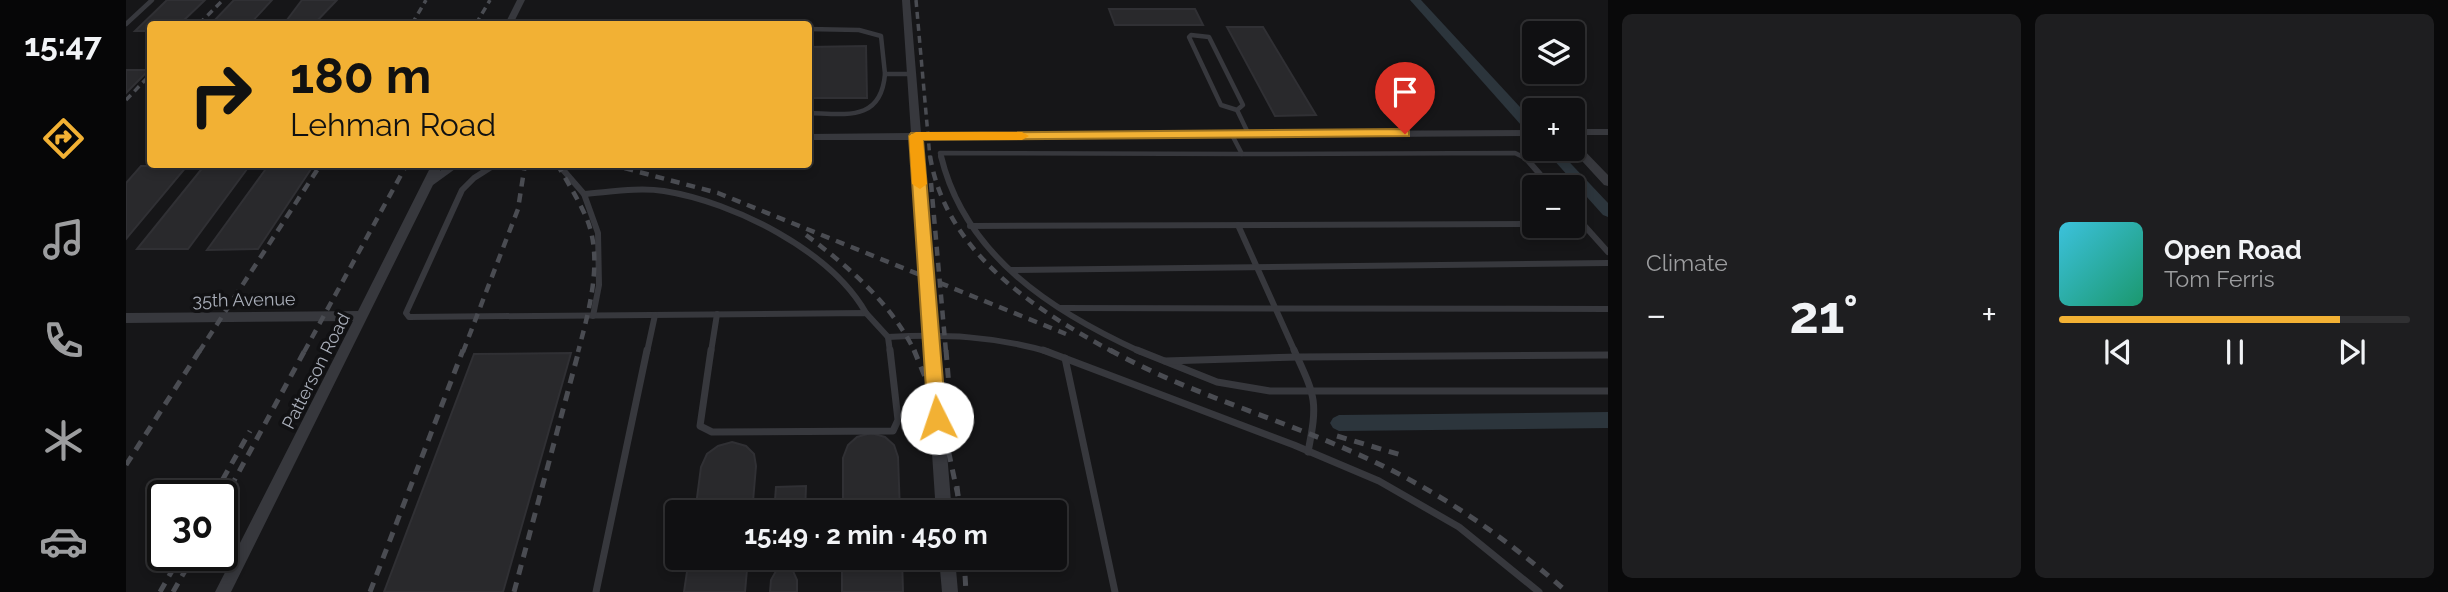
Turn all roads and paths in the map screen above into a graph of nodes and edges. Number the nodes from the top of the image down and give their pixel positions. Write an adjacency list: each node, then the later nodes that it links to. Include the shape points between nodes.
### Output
1 (152, 0): 5 (lane)
2 (521, 0): 4 (street)
3 (906, 0): 8 (street)
4 (510, 21)
5 (126, 23)
6 (812, 29): 7 (lane, via 859,30 881,36)
7 (885, 74): 8 (lane); 10 (lane, via 881,101 872,109)
8 (911, 74): 16 (street)
9 (1237, 110): 9 (lane, via 1221,105 1189,37 1209,37 1243,105); 15 (lane)
10 (812, 113)
11 (1585, 132): 12 (street)
12 (1608, 132)
13 (1522, 133): 15 (street)
14 (1232, 135): 15 (street); 16 (street); 18 (lane)
15 (1249, 135)
16 (916, 136): 17 (street); 45 (street)
17 (812, 137)
18 (1242, 154): 24 (lane, via 1515,153 1522,154); 30 (lane, via 940,153)
19 (1585, 158): 25 (street)
20 (436, 168): 26 (street, Patterson Road)
21 (451, 168): 26 (street)
22 (490, 168): 43 (lane, via 462,190 408,317)
23 (561, 168): 27 (lane)
24 (1540, 175)
25 (1608, 182)
26 (428, 184): 42 (street, Patterson Road)
27 (584, 194): 39 (lane, via 663,191 747,219 803,248 849,287); 43 (lane, via 598,233 599,285)
28 (1522, 224): 29 (lane)
29 (1238, 225): 30 (lane); 34 (lane)
30 (970, 226): 35 (lane)
31 (1585, 226): 32 (lane)
32 (1608, 252)
33 (1608, 263): 34 (lane)
34 (1257, 268): 35 (lane); 38 (lane)
35 (1011, 270): 36 (lane)
36 (1058, 308): 38 (lane); 50 (lane)
37 (1608, 309): 38 (lane)
38 (1276, 310): 48 (lane)
39 (866, 313): 40 (lane); 46 (lane)
40 (717, 314): 41 (lane); 46 (lane, via 700,426 712,432 893,431 898,420)
41 (655, 315): 43 (lane); 57 (lane)
42 (363, 316): 44 (street, 35th Avenue); 56 (street, Patterson Road)
43 (593, 316)
44 (126, 318)
45 (931, 336): 46 (lane); 49 (lane, via 1005,340); 54 (street)
46 (888, 337)
47 (1608, 355): 48 (lane)
48 (1298, 357): 50 (lane); 51 (lane)
49 (1065, 358): 53 (lane); 59 (lane)
50 (1161, 361): 51 (lane, via 1230,386)
51 (1313, 391): 52 (lane); 53 (lane, via 1315,412)
52 (1608, 391)
53 (1308, 452): 60 (lane, via 1405,495 1447,520 1509,564)
54 (943, 500)
55 (948, 570): 58 (street)
56 (222, 592)
57 (596, 592)
58 (950, 592)
59 (1115, 592)
60 (1539, 592)

